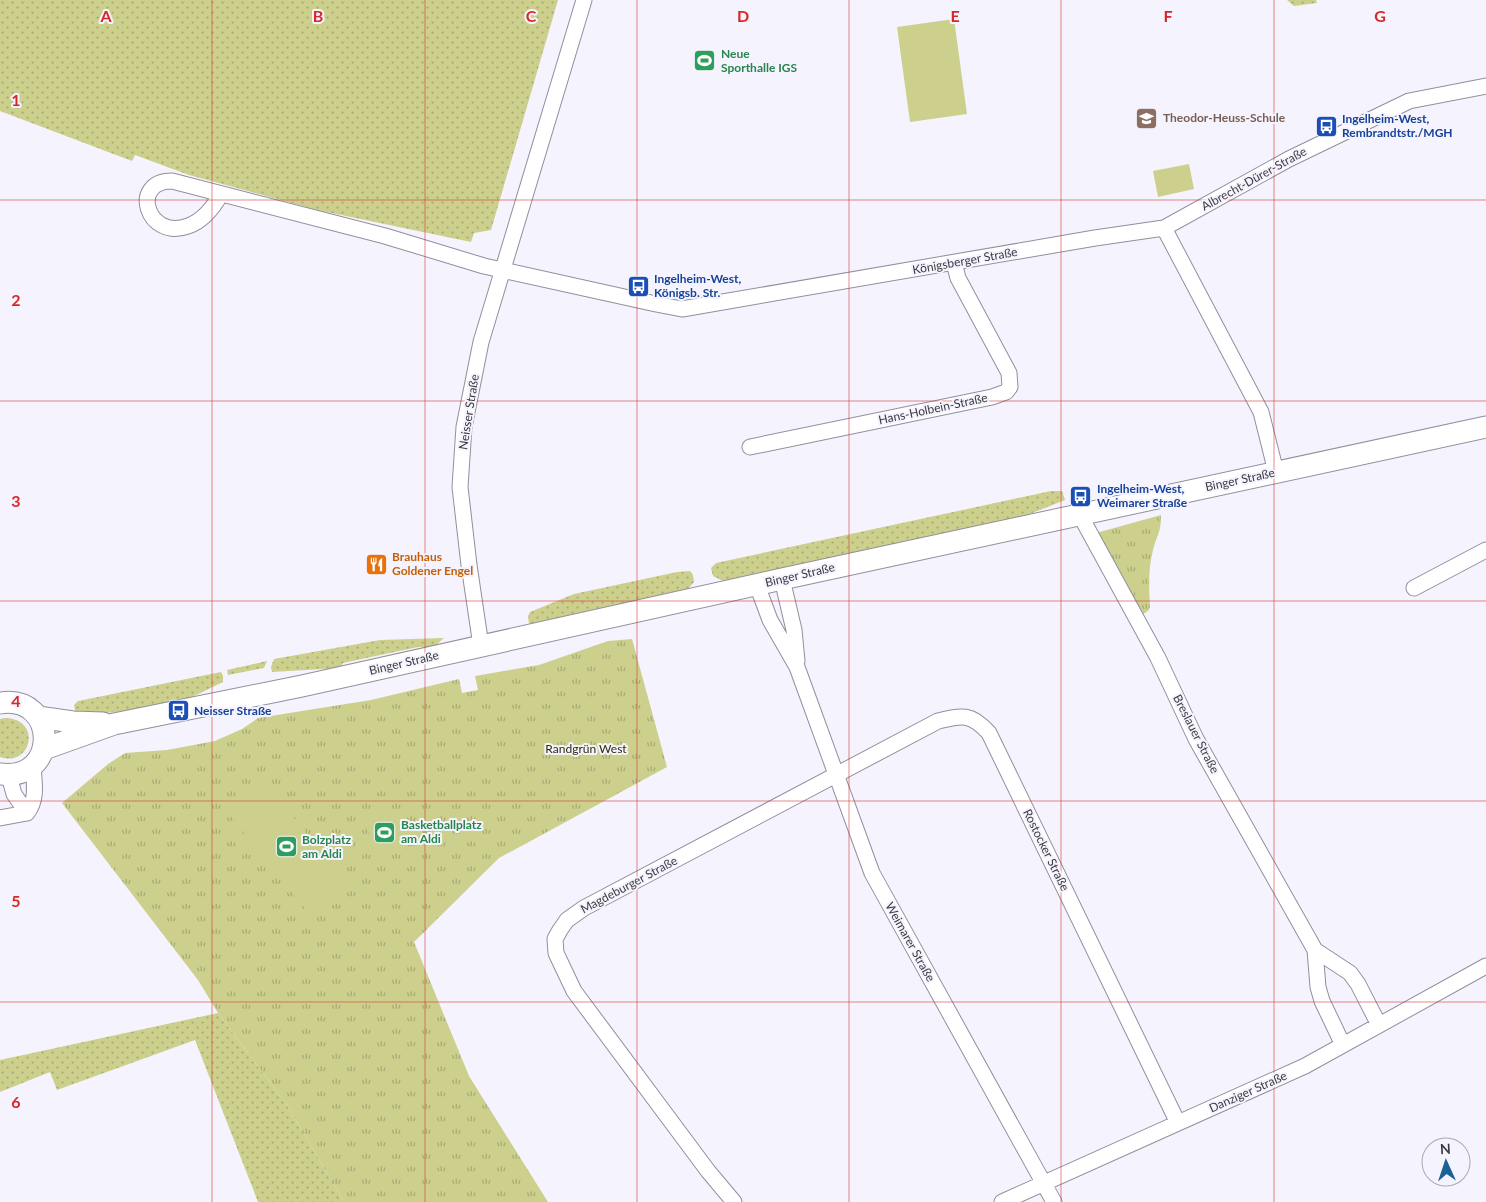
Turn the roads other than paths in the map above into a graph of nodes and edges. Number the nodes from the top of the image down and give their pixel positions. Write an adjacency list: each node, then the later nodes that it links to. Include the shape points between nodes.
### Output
1 (584, 0): 6 (street, Neisser Straße)
2 (1486, 86): 4 (street, Albrecht-Dürer-Straße, via 1409,101 1289,159)
3 (221, 194): 3 (street, via 163,181 151,189 147,203 149,212 162,227 180,229 202,218); 6 (street)
4 (1164, 228): 5 (street, Königsberger Straße); 9 (street, via 1261,412)
5 (954, 264): 6 (street, Königsberger Straße, via 682,309); 8 (street, Hans-Holbein-Straße, via 958,278 1009,373 1010,387 1006,392)
6 (502, 270): 15 (street, Neisser Straße, via 482,342 464,427 460,487)
7 (1486, 427): 9 (main road, Binger Straße)
8 (750, 447)
9 (1276, 472): 10 (main road, Binger Straße)
10 (1080, 515): 12 (main road, Binger Straße); 25 (street, Breslauer Straße, via 1158,658 1196,739)
11 (1486, 550): 14 (street)
12 (782, 579): 13 (main road, Binger Straße); 16 (street, Weimarer Straße, via 794,630)
13 (757, 585): 15 (main road, Binger Straße); 16 (street, Weimarer Straße, via 770,620)
14 (1414, 588)
15 (482, 646): 19 (main road, Binger Straße)
16 (797, 667): 22 (street, Weimarer Straße)
17 (0, 703): 18 (main road, via 22,704)
18 (38, 718): 19 (main road, Binger Straße); 20 (main road, via 44,733)
19 (114, 724): 20 (main road, Binger Straße)
20 (38, 757): 21 (main road, Binger Straße, via 26,771); 23 (street, via 34,799)
21 (4, 775): 23 (street)
22 (836, 775): 29 (street, Rostocker Straße, via 938,721 967,717 979,722 989,732); 30 (street, Weimarer Straße, via 872,873); 31 (street, Magdeburger Straße, via 584,908 568,920 556,939 556,953 574,991 708,1172)
23 (28, 813): 24 (street)
24 (0, 818)
25 (1315, 950): 27 (street, Breslauer Straße, via 1350,973); 28 (street, Breslauer Straße, via 1322,1001)
26 (1486, 966): 27 (street, Danziger Straße)
27 (1379, 1025): 28 (street, Danziger Straße)
28 (1343, 1045): 29 (street, Danziger Straße, via 1305,1066)
29 (1178, 1123): 30 (street, Danziger Straße)
30 (1044, 1183): 32 (street, Danziger Straße); 33 (street, Weimarer Straße)
31 (734, 1202)
32 (1002, 1202)
33 (1054, 1202)

